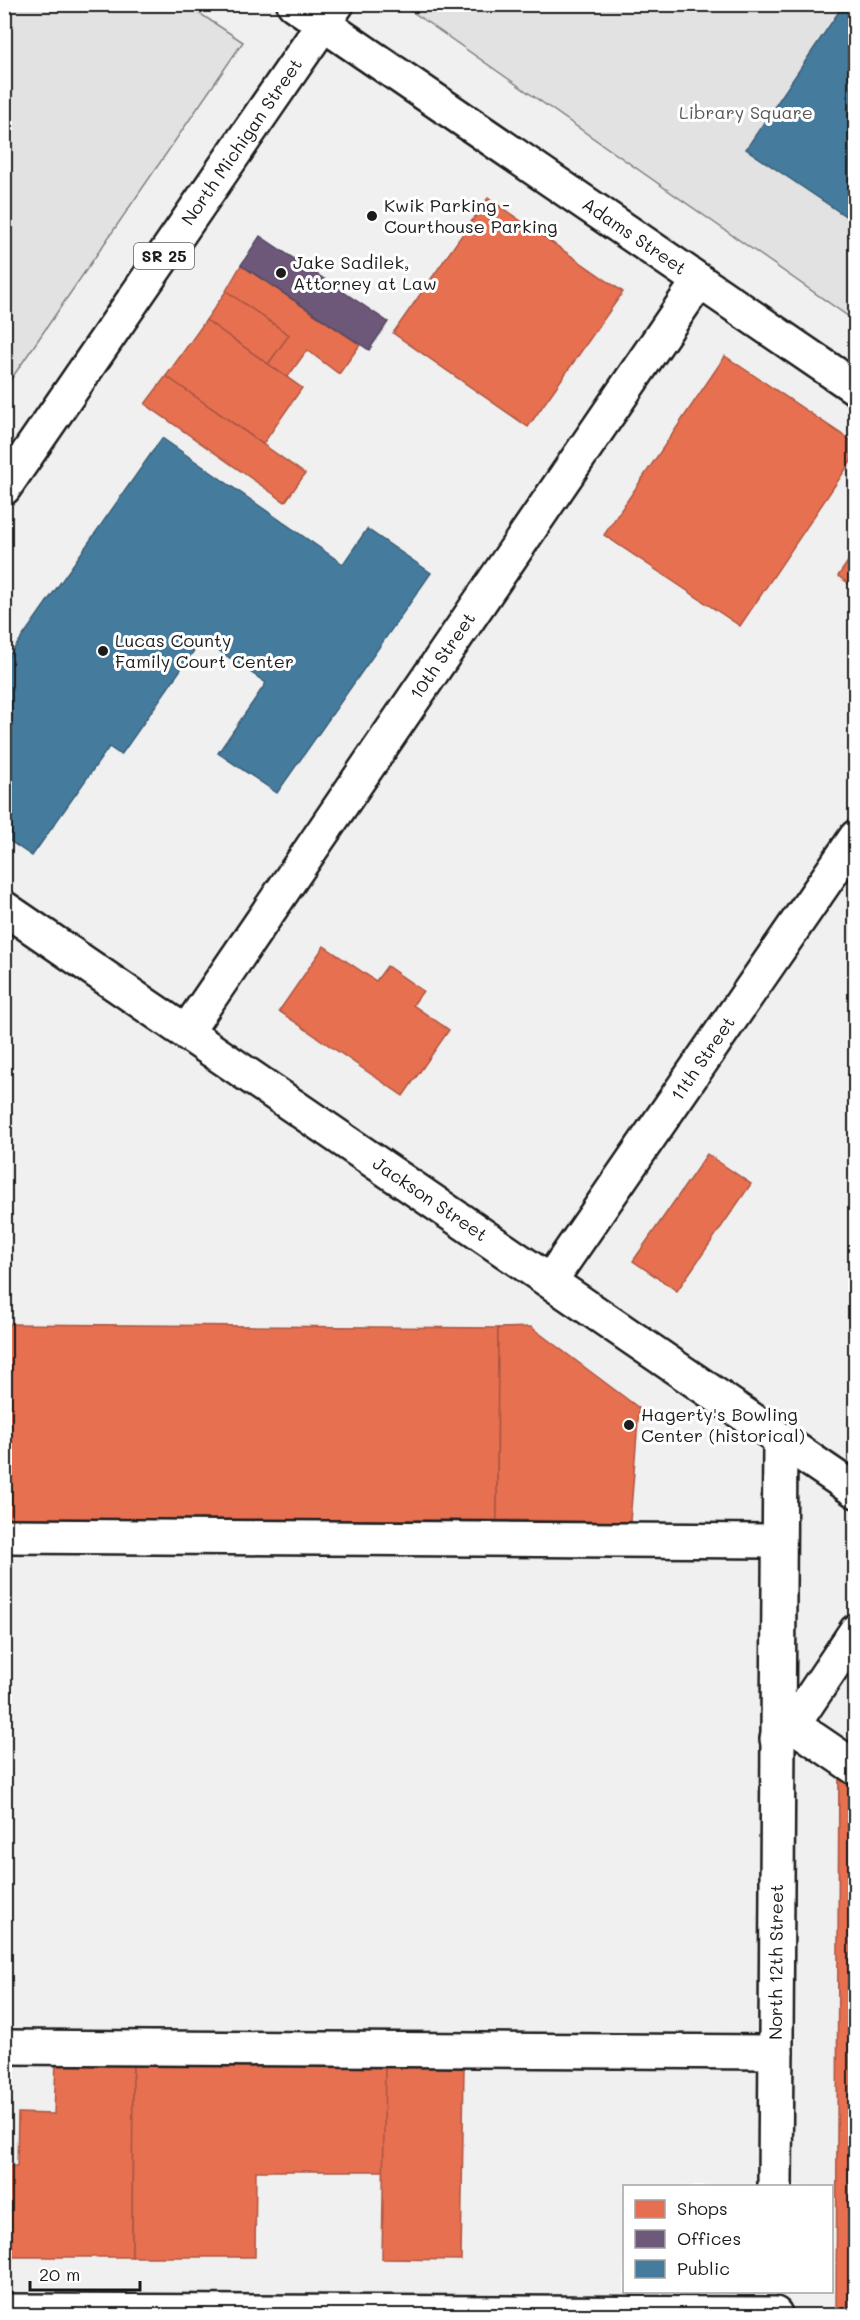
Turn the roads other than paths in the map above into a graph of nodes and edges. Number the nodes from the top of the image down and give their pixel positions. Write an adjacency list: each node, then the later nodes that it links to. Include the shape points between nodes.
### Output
1 (294, 4): 2 (street, Adams Street)
2 (331, 14): 3 (street, Adams Street); 5 (street, North Michigan Street / SR 25)
3 (699, 281): 4 (street, Adams Street); 8 (street, 10th Street)
4 (855, 388)
5 (4, 488)
6 (855, 837): 9 (street, 11th Street)
7 (4, 908): 8 (street, Jackson Street)
8 (187, 1031): 9 (street, Jackson Street)
9 (550, 1281): 10 (street, Jackson Street)
10 (780, 1440): 11 (street, Jackson Street); 13 (street, North 12th Street)
11 (855, 1491)
12 (4, 1536): 13 (street)
13 (778, 1541): 15 (street, North 12th Street)
14 (855, 1631): 15 (street)
15 (785, 1732): 16 (street); 18 (street, North 12th Street)
16 (855, 1768)
17 (4, 2047): 18 (street)
18 (776, 2052): 19 (street, North 12th Street)
19 (775, 2185)
20 (775, 2307): 21 (street)
21 (4, 2312)

